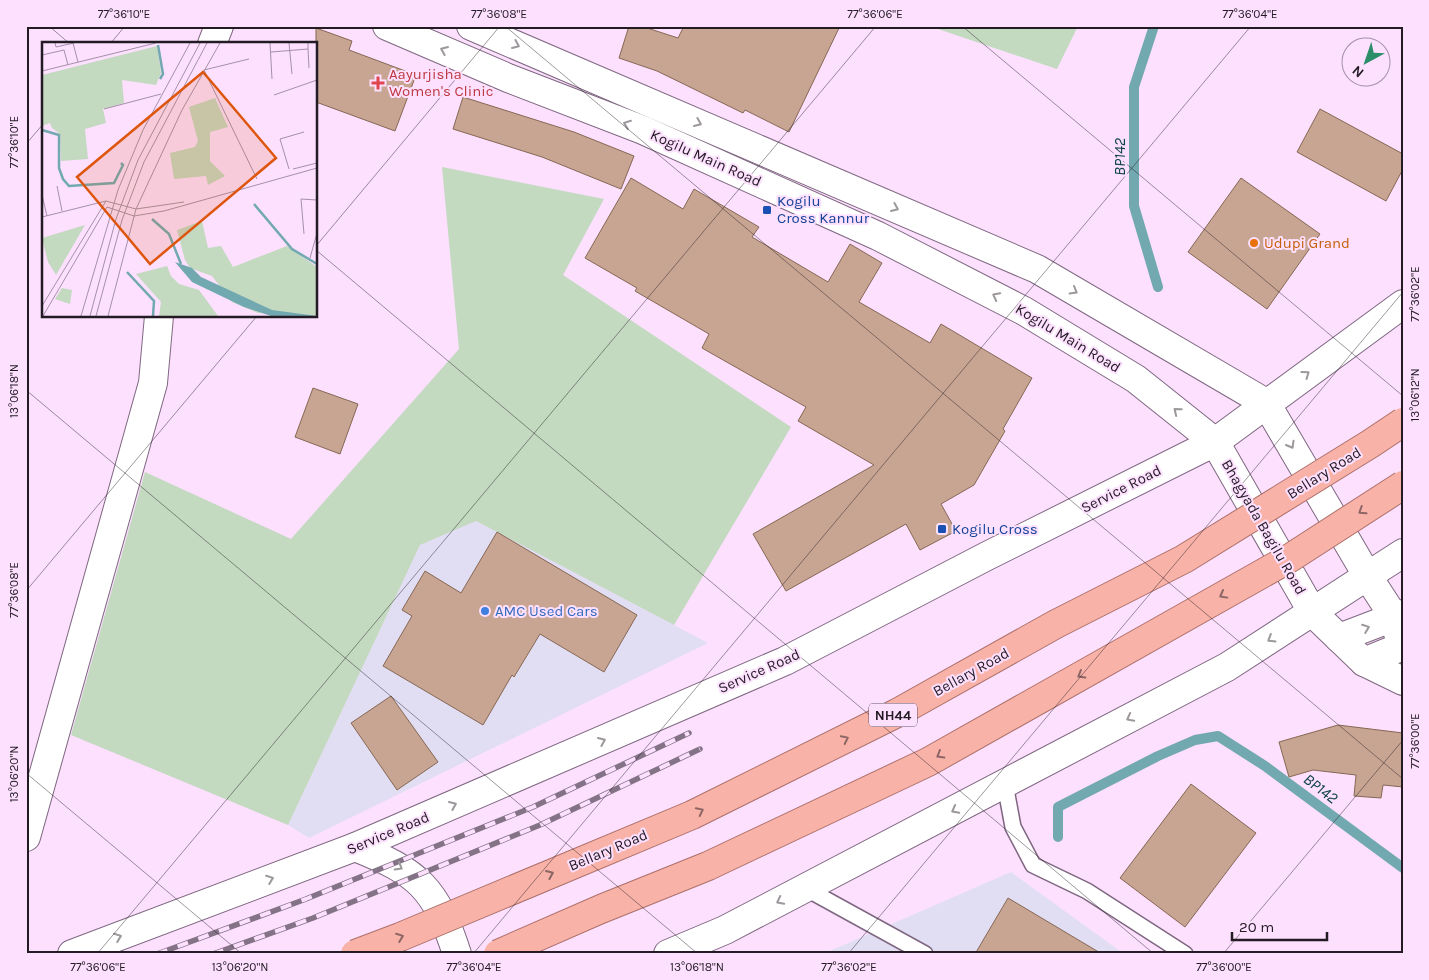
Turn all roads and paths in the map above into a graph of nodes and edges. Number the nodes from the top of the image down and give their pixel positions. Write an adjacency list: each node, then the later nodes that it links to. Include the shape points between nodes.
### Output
1 (219, 26): 4 (main road)
2 (387, 26): 7 (main road, Kogilu Main Road, one-way to 2, via 878,236 643,130 508,78)
3 (471, 26): 5 (main road, Kogilu Main Road, one-way to 5)
4 (213, 42)
5 (1037, 270): 7 (main road); 9 (main road, Kogilu Main Road, one-way to 9)
6 (1403, 304): 9 (main road, Service Road, one-way to 6)
7 (1024, 310): 11 (main road, Kogilu Main Road, one-way to 7, via 1136,379)
8 (159, 318): 22 (main road, via 153,382)
9 (1266, 403): 11 (main road, Service Road); 14 (main road, one-way to 14)
10 (1403, 422): 26 (highway, Bellary Road / NH44, one-way to 10, bridge, via 692,815 898,713 1056,624 1184,559)
11 (1215, 442): 15 (main road, Bhagyada Bagilu Road); 23 (main road, Service Road, one-way to 11, via 785,661)
12 (1403, 485): 28 (highway, one-way to 28, bridge, via 1290,558 928,762 708,866)
13 (1403, 554): 14 (main road)
14 (1368, 577): 15 (main road); 16 (main road)
15 (1313, 613): 17 (main road, Bhagyada Bagilu Road); 21 (main road, one-way to 21, via 1228,667)
16 (1398, 616): 17 (main road, one-way to 16); 18 (main road)
17 (1339, 638): 19 (main road, Bhagyada Bagilu Road)
18 (1402, 647): 19 (main road); 20 (main road)
19 (1364, 662): 20 (main road, Bhagyada Bagilu Road)
20 (1399, 679)
21 (1005, 784): 24 (main road, one-way to 24); 31 (lane, via 1013,827 1033,866 1087,891)
22 (26, 836)
23 (354, 847): 25 (main road, Service Road, one-way to 23); 27 (main road, one-way to 27, via 384,859 422,884 437,904)
24 (805, 888): 29 (main road, one-way to 29, via 725,930); 30 (lane)
25 (72, 954)
26 (354, 954)
27 (457, 954)
28 (498, 954)
29 (668, 954)
30 (925, 954)
31 (1186, 954)

